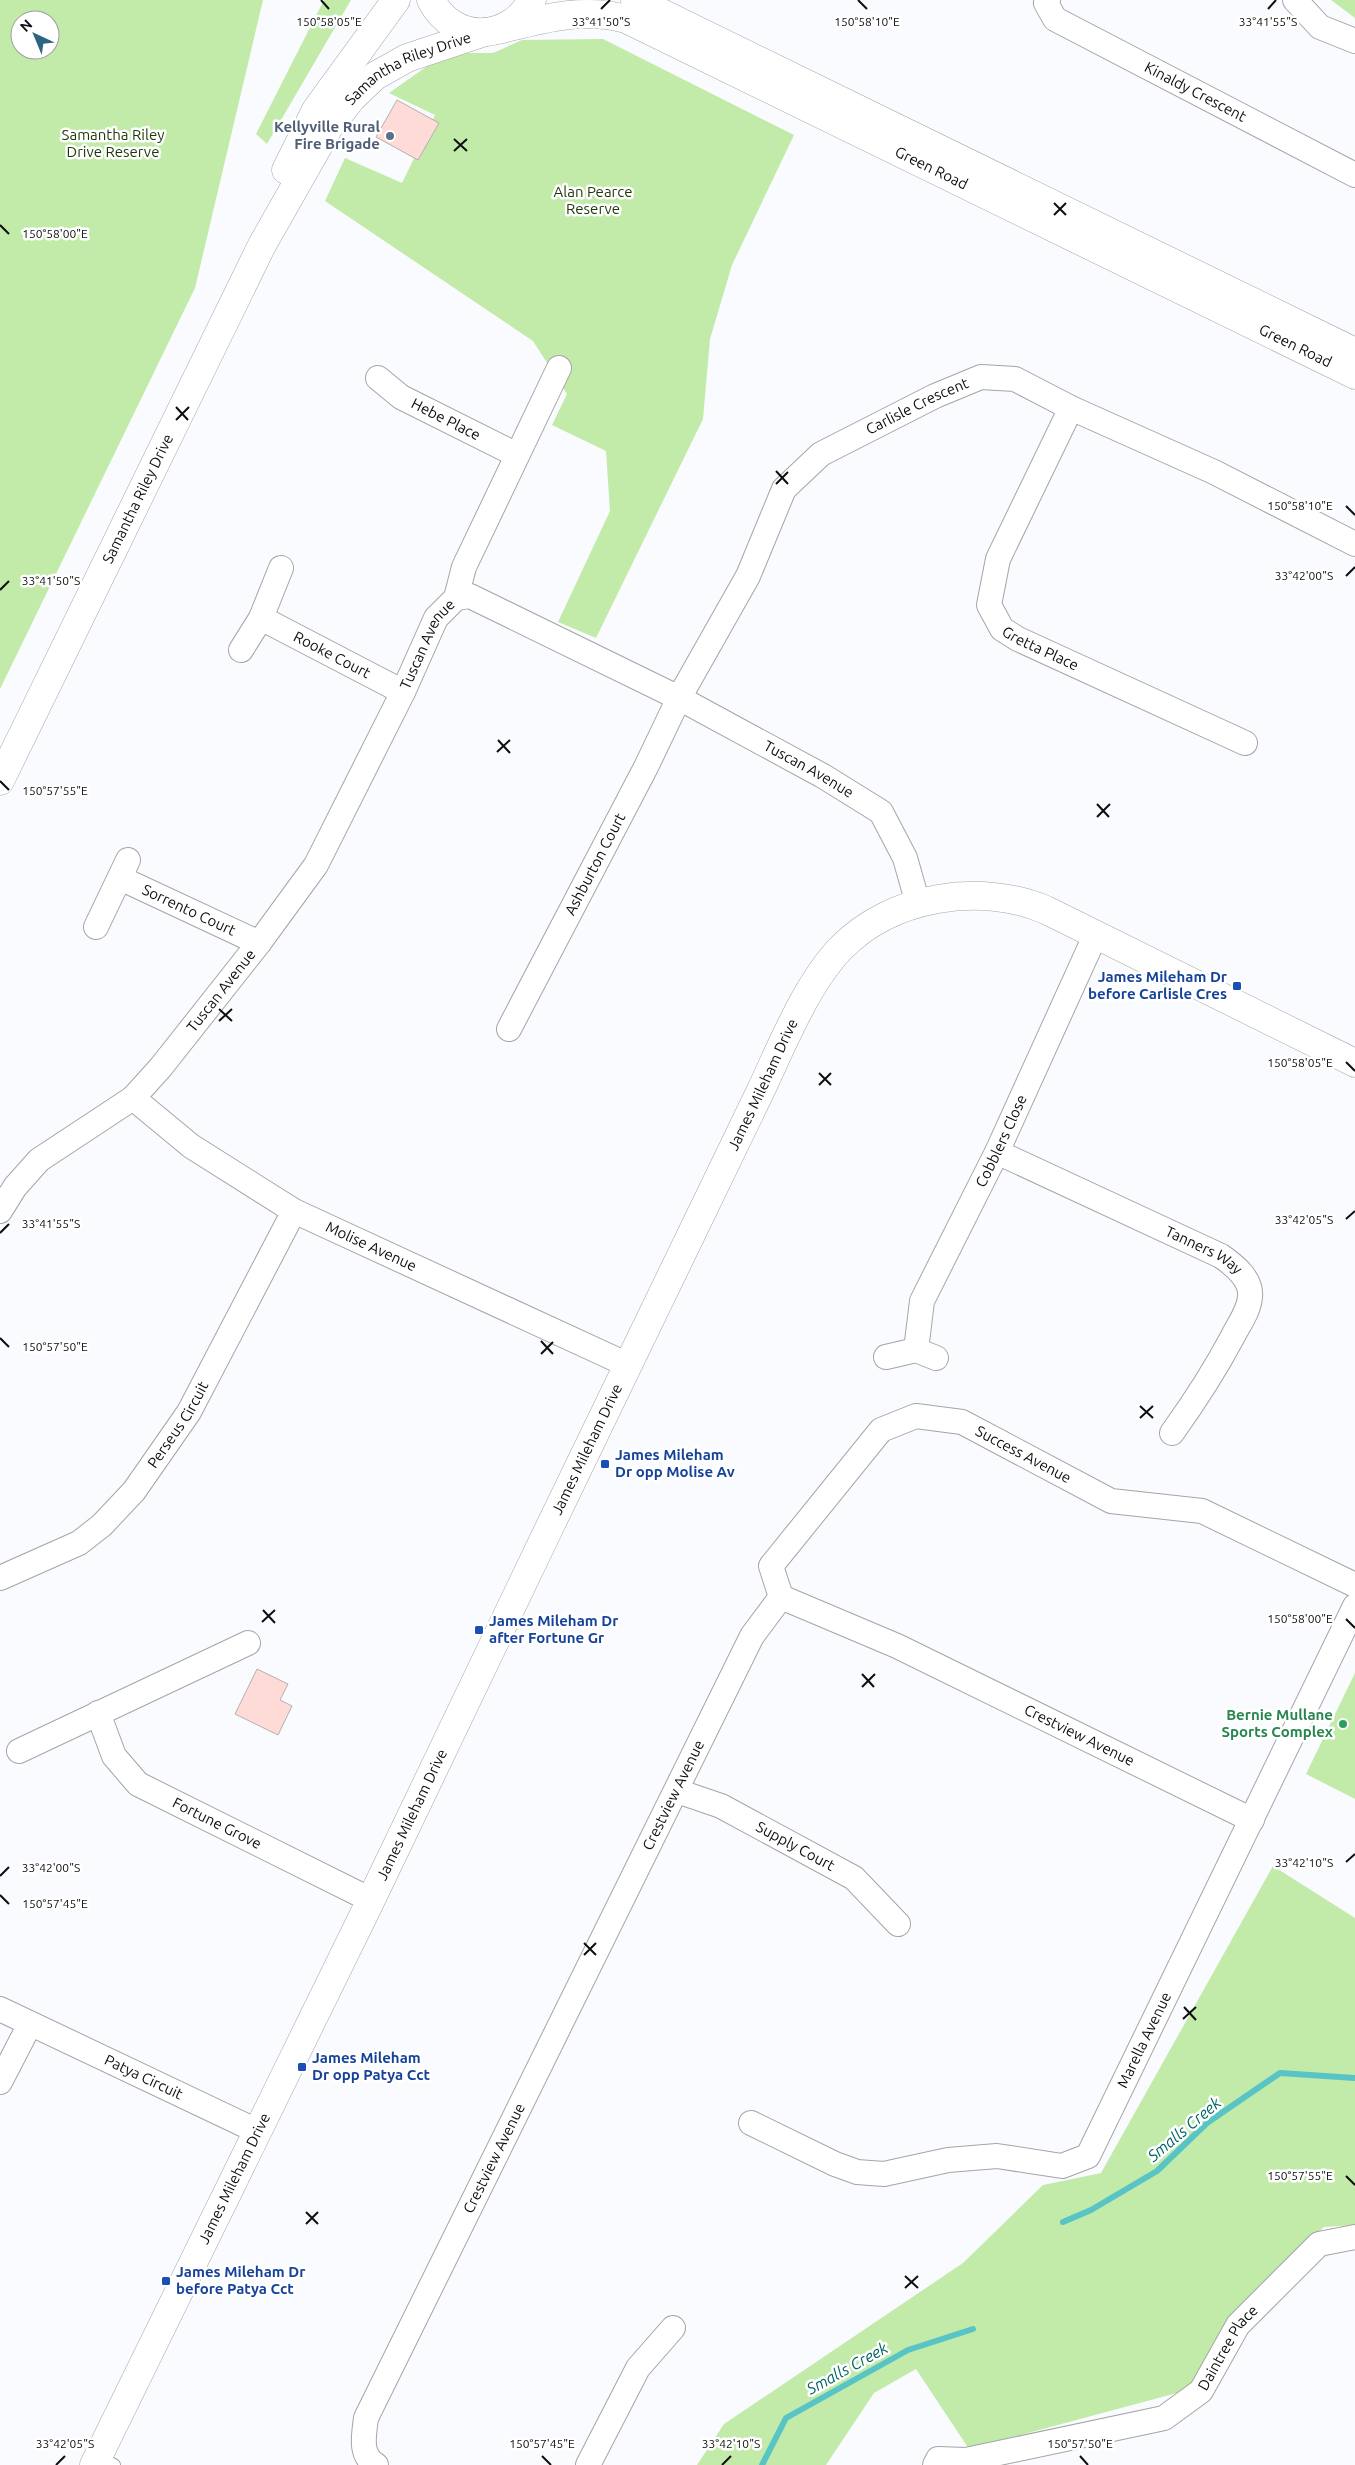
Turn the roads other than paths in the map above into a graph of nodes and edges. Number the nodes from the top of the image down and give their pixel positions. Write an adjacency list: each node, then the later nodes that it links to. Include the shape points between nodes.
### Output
1 (396, 0): 10 (main road, Samantha Riley Drive, via 316,110 284,174)
2 (431, 0): 7 (main road, via 441,15 454,25 469,31)
3 (532, 0): 7 (main road, via 514,23)
4 (634, 0): 11 (main road, Green Road)
5 (1048, 0): 9 (street, Kinaldy Crescent, via 1046,3 1055,19)
6 (1295, 0): 8 (street, via 1320,27)
7 (491, 31): 10 (main road, Samantha Riley Drive, via 407,58 376,76 350,99 329,126); 13 (main road, Green Road, via 573,13 626,19)
8 (1355, 41)
9 (1355, 175)
10 (262, 245): 25 (main road, Samantha Riley Drive)
11 (1355, 352)
12 (559, 368): 16 (street)
13 (1355, 375)
14 (378, 378): 16 (street, Hebe Place, via 401,397)
15 (1071, 408): 17 (street, Carlisle Crescent, via 1214,472); 23 (street, Carlisle Crescent, via 1015,379 981,377 935,396 821,454 784,490 748,576); 24 (street, Gretta Place, via 998,559 989,605 1002,628 1018,639)
16 (517, 456): 19 (street, via 464,567)
17 (1355, 544)
18 (281, 568): 20 (street)
19 (456, 598): 22 (street, Tuscan Avenue, via 436,618); 23 (street, Tuscan Avenue, via 470,596)
20 (261, 618): 21 (street); 22 (street, Rooke Court)
21 (241, 650)
22 (403, 692): 29 (street, Tuscan Avenue, via 316,865)
23 (679, 698): 26 (street, Tuscan Avenue, via 881,812 905,858); 30 (street, Ashburton Court)
24 (1245, 744)
25 (0, 781)
26 (918, 904): 28 (main road, James Mileham Drive, via 959,896 1009,898 1046,910); 37 (main road, James Mileham Drive, via 893,913 855,934 818,975)
27 (96, 927): 29 (street, Sorrento Court, via 124,869)
28 (1095, 936): 31 (main road, James Mileham Drive); 33 (street, Cobblers Close)
29 (259, 943): 32 (street, Tuscan Avenue)
30 (509, 1029)
31 (1354, 1061)
32 (133, 1098): 34 (street, via 39,1160 15,1187); 35 (street, Molise Avenue, via 191,1146)
33 (997, 1152): 36 (street, Cobblers Close, via 922,1301 926,1354); 38 (street, Tanners Way, via 1221,1256 1238,1268 1250,1296 1245,1312 1206,1385)
34 (0, 1211)
35 (294, 1212): 37 (street, Molise Avenue); 39 (street, Perseus Circuit, via 189,1412 134,1491 102,1525 79,1542)
36 (886, 1357)
37 (628, 1364): 48 (main road, James Mileham Drive)
38 (1172, 1433)
39 (0, 1578)
40 (1355, 1585): 41 (street, Success Avenue, via 1202,1511 1111,1501 962,1422 916,1416 881,1430 771,1566)
41 (781, 1597): 46 (street, Crestview Avenue, via 752,1636); 47 (street, Crestview Avenue, via 897,1646)
42 (1355, 1606): 47 (street, Marella Avenue)
43 (248, 1643): 44 (street)
44 (98, 1713): 45 (street); 48 (street, Fortune Grove, via 114,1756 138,1784)
45 (19, 1750)
46 (677, 1790): 49 (street, Supply Court, via 721,1806 854,1878); 59 (street, Crestview Avenue, via 366,2418 362,2444 370,2462)
47 (1252, 1820): 53 (street, Marella Avenue, via 1088,2156 1062,2166 997,2156 948,2160 884,2174 857,2172)
48 (370, 1900): 54 (main road, James Mileham Drive)
49 (898, 1924)
50 (0, 2009): 51 (street, Patya Circuit)
51 (30, 2024): 52 (street); 54 (street, Patya Circuit)
52 (0, 2082)
53 (751, 2123)
54 (258, 2131): 57 (main road, James Mileham Drive)
55 (1355, 2237): 58 (street, Daintree Place, via 1319,2244 1238,2325 1201,2392 1164,2418 966,2460)
56 (673, 2328): 60 (street, via 638,2368)
57 (102, 2462)
58 (937, 2462)
59 (376, 2465)
60 (588, 2465)

